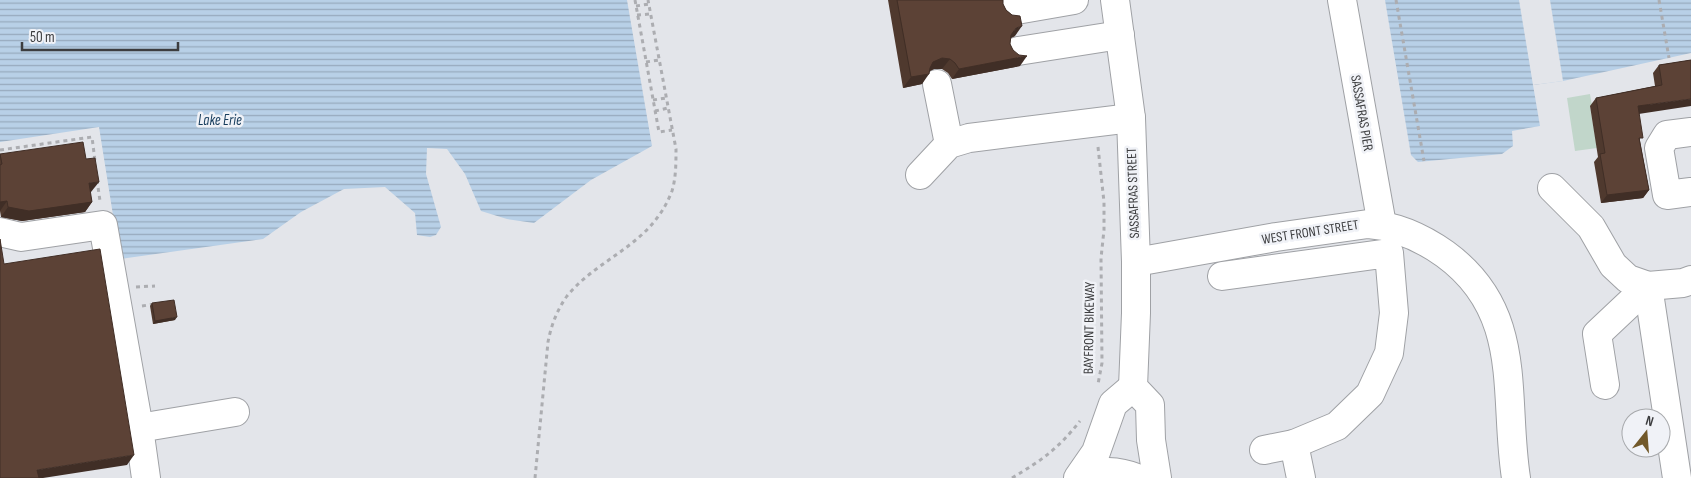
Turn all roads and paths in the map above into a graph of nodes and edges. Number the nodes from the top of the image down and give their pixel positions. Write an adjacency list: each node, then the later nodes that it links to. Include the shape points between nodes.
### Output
1 (635, 0): 8 (path)
2 (1074, 0): 9 (main road)
3 (1115, 0): 12 (main road, SASSAFRAS STREET)
4 (1342, 0): 35 (main road, SASSAFRAS PIER)
5 (1396, 0): 28 (path)
6 (1659, 0): 14 (path)
7 (648, 2): 8 (path); 10 (path)
8 (636, 6): 11 (path)
9 (1011, 11)
10 (650, 14): 11 (path); 15 (path)
11 (638, 15): 16 (path)
12 (1120, 35): 13 (main road); 22 (main road, SASSAFRAS STREET)
13 (1018, 51)
14 (1669, 58)
15 (659, 60): 16 (path); 18 (path)
16 (646, 62): 19 (path)
17 (938, 84): 26 (main road)
18 (666, 98): 19 (path); 20 (path)
19 (653, 100): 21 (path)
20 (668, 108): 21 (path); 23 (path)
21 (655, 111): 23 (path, via 659,132)
22 (1131, 118): 26 (main road, via 968,138); 37 (main road, SASSAFRAS STREET)
23 (672, 130): 54 (path, via 676,174 663,210 640,237 567,297 551,326)
24 (1691, 132): 33 (main road, via 1668,135 1658,148 1667,195)
25 (1098, 142): 47 (path, BAYFRONT BIKEWAY, via 1104,230 1100,258 1102,363)
26 (949, 144): 30 (main road)
27 (0, 150): 29 (path, via 92,137)
28 (1424, 162)
29 (95, 167)
30 (920, 175)
31 (96, 176): 34 (path)
32 (1552, 188): 42 (main road, via 1591,227 1613,265 1628,279)
33 (1691, 192)
34 (103, 225): 36 (main road, via 21,237); 50 (main road)
35 (1382, 225): 37 (main road, WEST FRONT STREET, via 1351,225); 60 (main road, WEST FRONT STREET, via 1430,243 1453,260 1474,281 1489,305 1500,326 1506,357)
36 (0, 232)
37 (1136, 262): 46 (main road, SASSAFRAS STREET)
38 (1222, 276): 51 (main road, via 1389,253 1394,313 1389,353 1370,394 1337,426)
39 (1691, 280): 42 (main road)
40 (130, 286): 41 (path)
41 (156, 286)
42 (1648, 286): 45 (main road, via 1597,334); 61 (main road)
43 (162, 303): 44 (path)
44 (134, 307)
45 (1605, 385)
46 (1133, 387): 56 (main road, via 1113,404 1096,452); 58 (main road, via 1150,405)
47 (1096, 390)
48 (235, 412): 50 (main road)
49 (1082, 420): 55 (path, via 1044,459)
50 (139, 428): 53 (main road)
51 (1294, 444): 52 (main road); 59 (main road)
52 (1264, 450)
53 (146, 478)
54 (535, 478)
55 (1012, 478)
56 (1079, 478): 57 (main road, via 1106,471)
57 (1137, 478)
58 (1157, 478)
59 (1301, 478)
60 (1516, 478)
61 (1677, 478)

